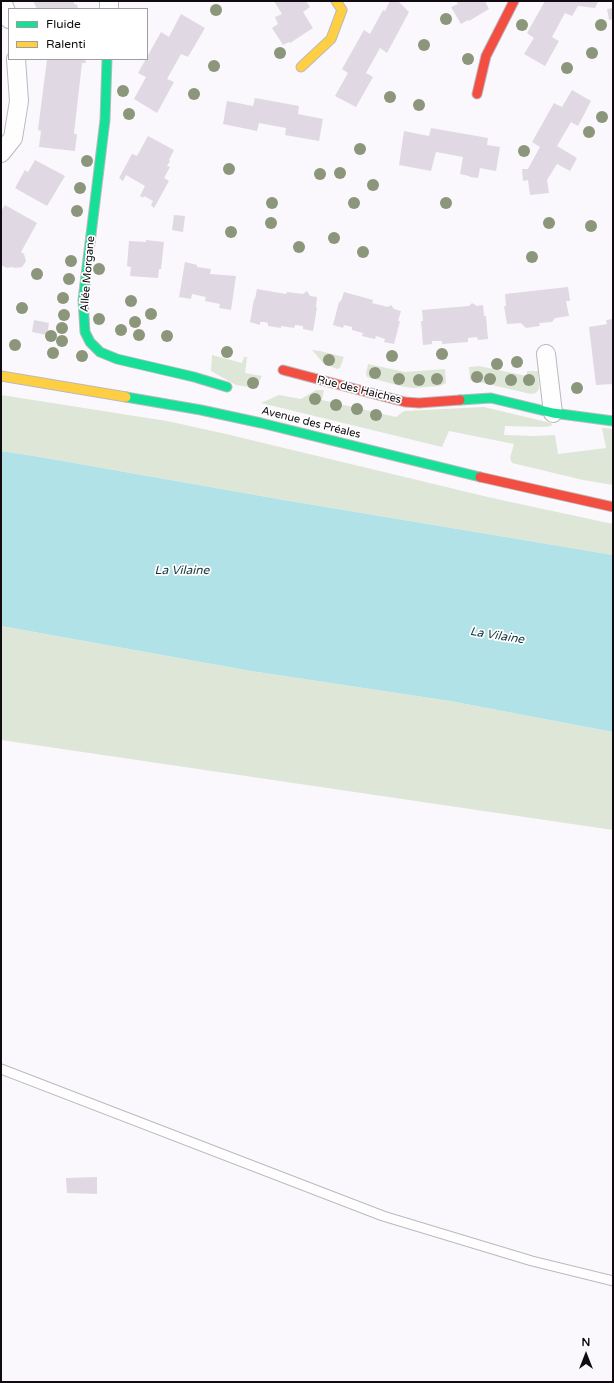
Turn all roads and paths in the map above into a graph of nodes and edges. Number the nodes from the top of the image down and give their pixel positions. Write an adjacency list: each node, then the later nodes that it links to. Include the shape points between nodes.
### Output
1 (2, 1): 4 (street)
2 (336, 1): 7 (street, via 342,10 330,39)
3 (514, 1): 8 (street, via 486,56)
4 (8, 16)
5 (16, 60): 9 (street, via 19,101 13,138)
6 (107, 60): 13 (street, Allée Morgane, via 105,120 83,300 85,332 100,352 117,359)
7 (301, 67)
8 (477, 94)
9 (1, 153)
10 (546, 354): 14 (street)
11 (283, 370): 14 (street, Rue des Haiches, via 405,402 491,398)
12 (1, 376): 16 (street, Avenue des Préales, via 202,410)
13 (227, 387)
14 (553, 413): 15 (street, Rue des Haiches)
15 (613, 421)
16 (613, 507)
17 (1, 1069): 18 (lane, via 383,1216 532,1261)
18 (613, 1281)

